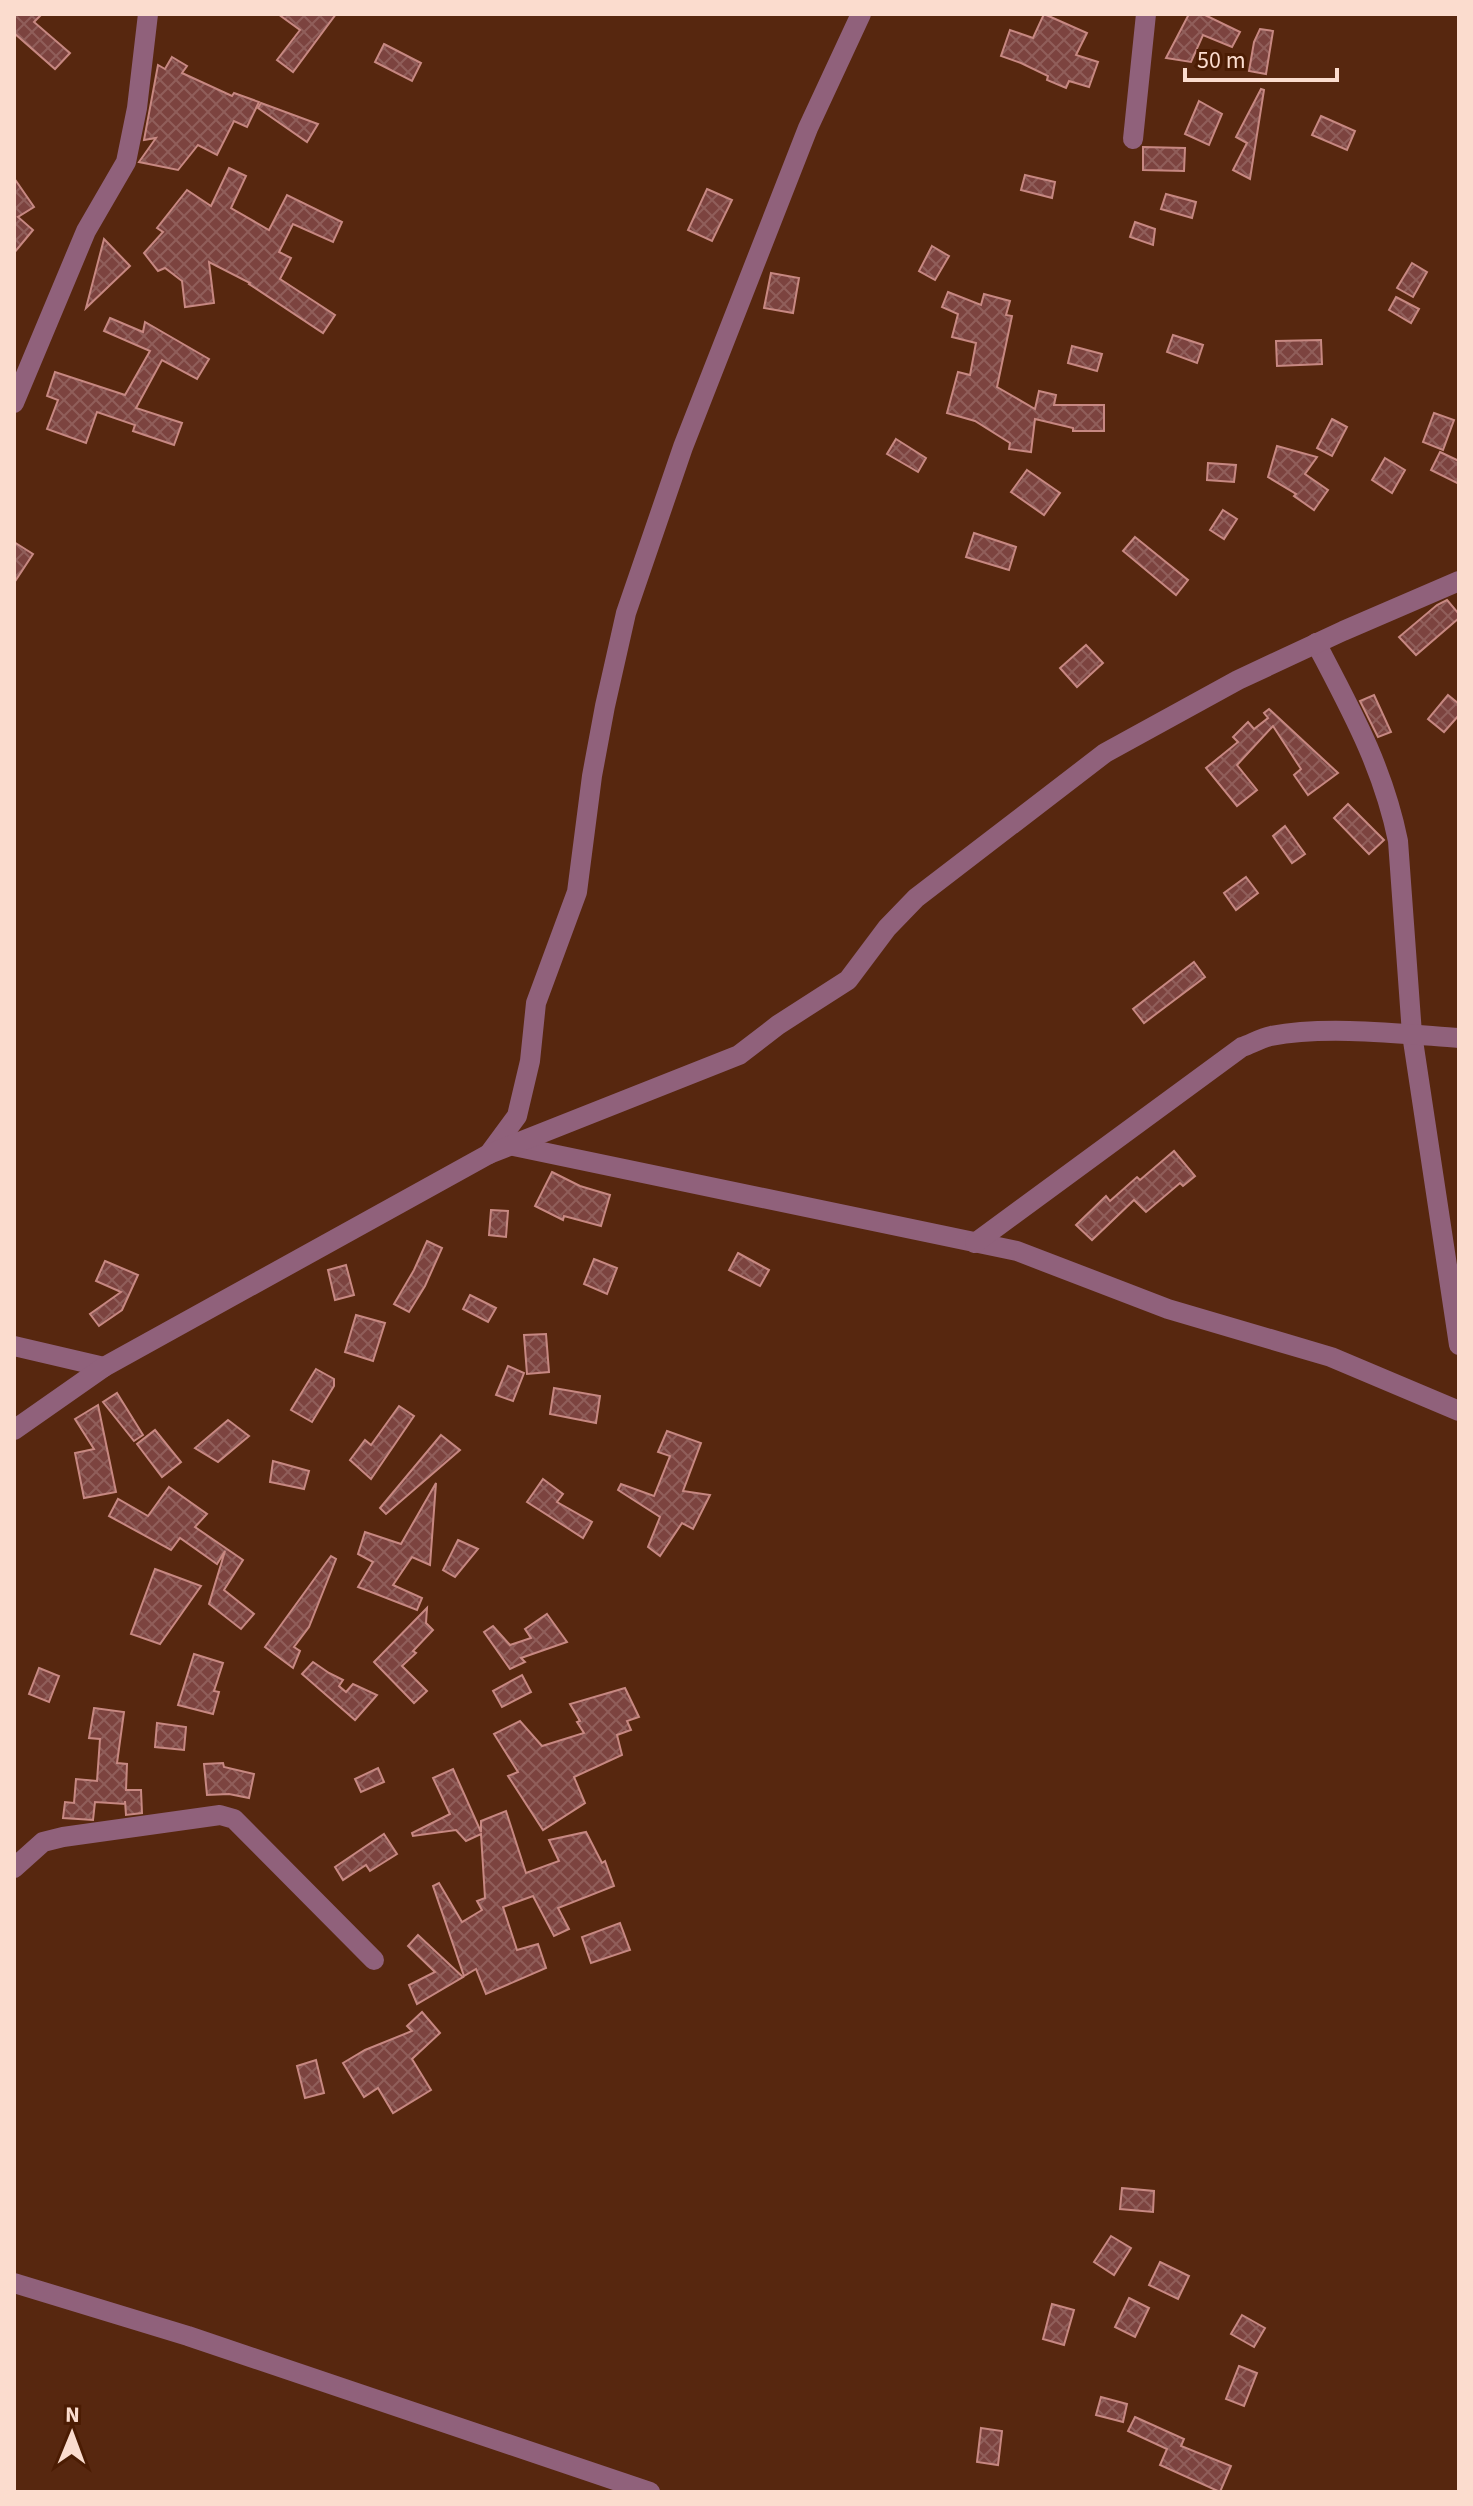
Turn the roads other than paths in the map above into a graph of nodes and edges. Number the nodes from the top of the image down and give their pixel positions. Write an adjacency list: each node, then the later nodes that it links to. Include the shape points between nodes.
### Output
1 (148, 14): 5 (street, via 126,162 86,231)
2 (861, 14): 11 (street, via 802,142 683,447 626,613 592,776 577,892 536,1003 517,1116)
3 (1146, 14): 4 (street)
4 (1133, 139)
5 (14, 403)
6 (1459, 581): 7 (street)
7 (1316, 643): 8 (street, via 1377,765 1392,813); 10 (street, via 1105,753 916,898 848,980 739,1055)
8 (1412, 1034): 9 (street); 12 (street, via 1317,1032 1269,1037 1242,1047); 13 (street)
9 (1459, 1038)
10 (509, 1145): 11 (street); 12 (street)
11 (489, 1154): 15 (street)
12 (975, 1243): 16 (street, via 1017,1251 1168,1309 1331,1357)
13 (1459, 1345)
14 (14, 1346): 15 (street)
15 (104, 1367): 17 (street)
16 (1459, 1411)
17 (14, 1430)
18 (14, 1868): 19 (street, via 53,1839 220,1815 234,1819)
19 (374, 1960)
20 (14, 2283): 21 (street)
21 (650, 2492)

